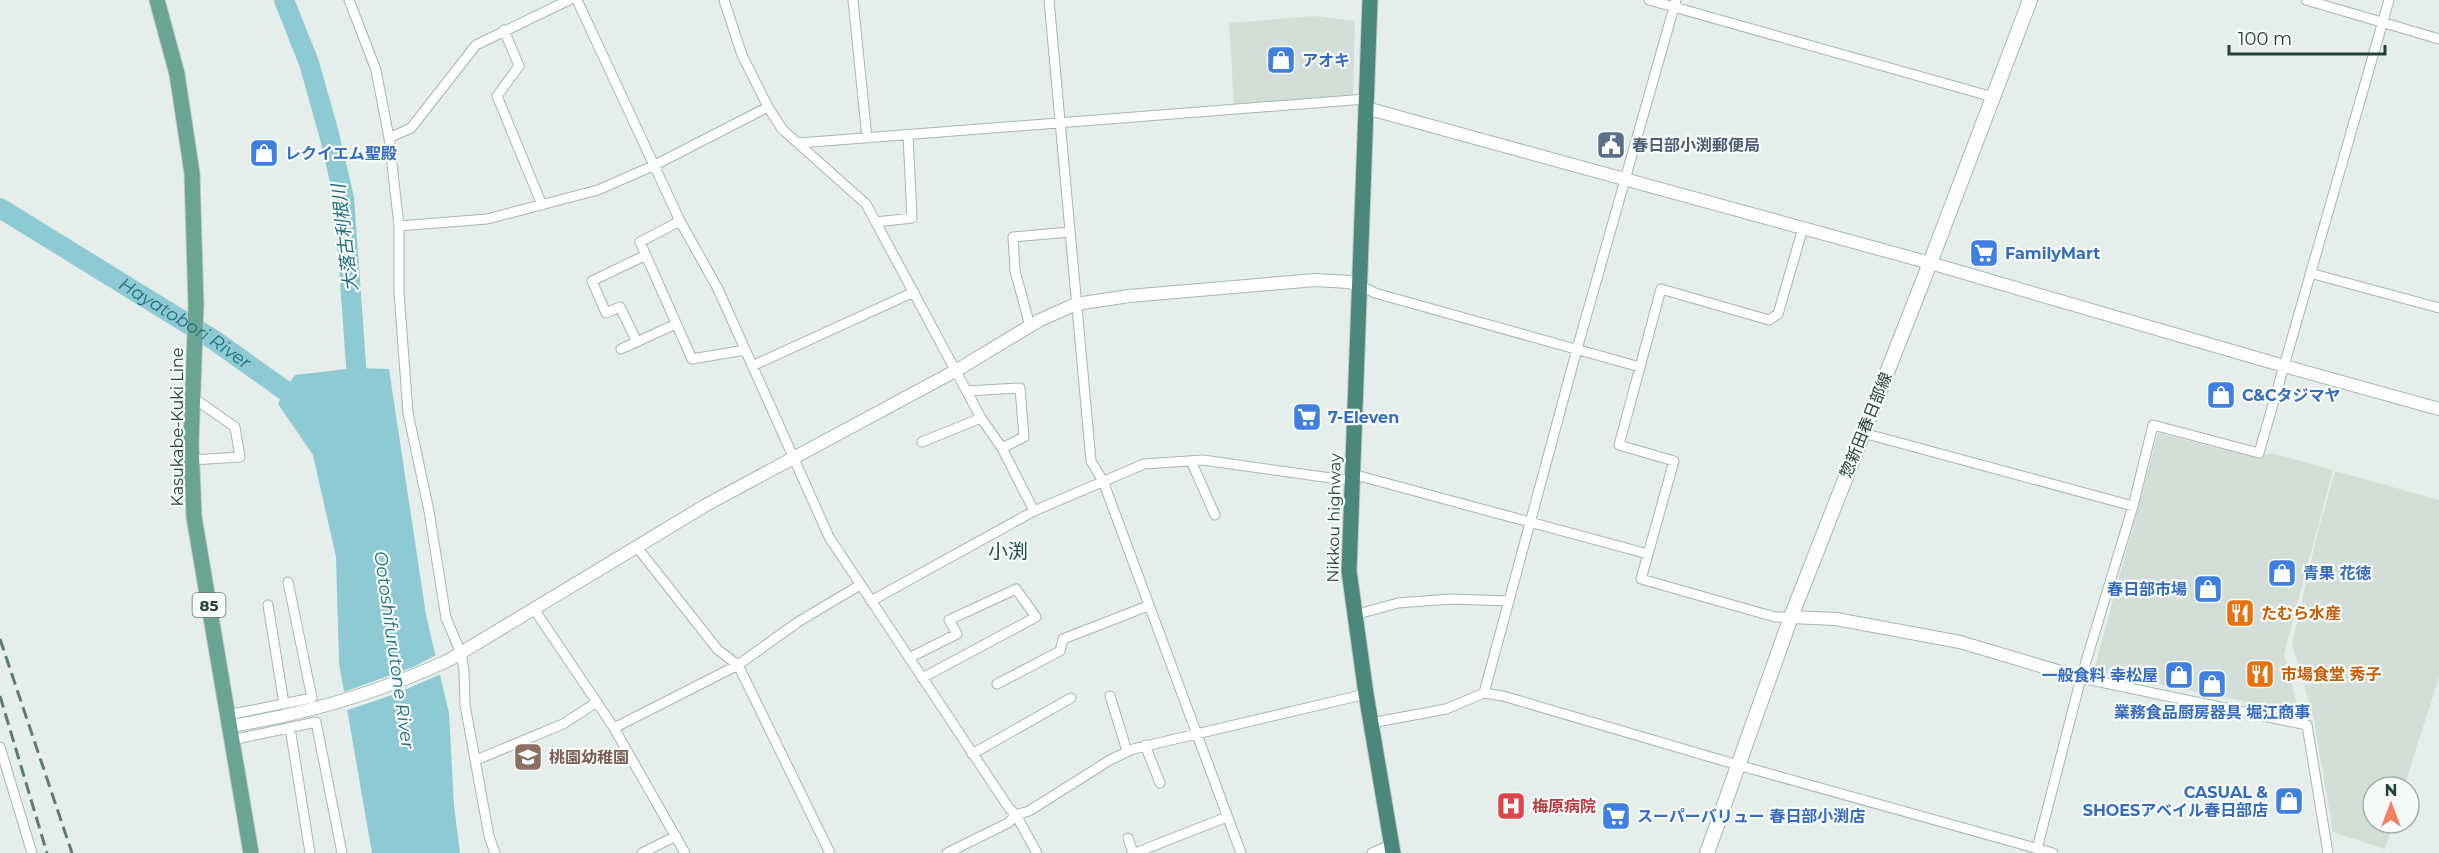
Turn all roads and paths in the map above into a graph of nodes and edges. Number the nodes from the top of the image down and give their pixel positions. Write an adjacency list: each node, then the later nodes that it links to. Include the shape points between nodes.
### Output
1 (156, 0): 51 (main road, Kasukabe-Kuki Line / 85, via 177,74 192,173 196,305)
2 (349, 0): 22 (street, via 376,70)
3 (569, 0): 15 (street)
4 (577, 0): 25 (street)
5 (724, 0): 19 (street, via 742,55)
6 (853, 0): 23 (street)
7 (1049, 0): 20 (street)
8 (1370, 0): 18 (highway, Nikkou highway)
9 (1649, 0): 13 (street)
10 (2031, 0): 17 (main road, 惣新田春日部線)
11 (2306, 0): 14 (street)
12 (2390, 0): 14 (street)
13 (1675, 4): 17 (street); 26 (street)
14 (2383, 22): 16 (street); 35 (street)
15 (504, 30): 22 (street, via 476,45 411,128); 27 (street, via 519,66 496,96)
16 (2439, 39)
17 (1993, 97): 34 (main road, 惣新田春日部線)
18 (1366, 104): 20 (street); 26 (street); 36 (highway, Nikkou highway)
19 (768, 107): 24 (street, via 782,129); 25 (street)
20 (1062, 123): 21 (street); 32 (street)
21 (908, 135): 23 (street); 29 (street, via 912,218)
22 (389, 138): 30 (street)
23 (867, 138): 24 (street)
24 (800, 143): 29 (street, via 866,204)
25 (655, 165): 27 (street, via 598,190); 28 (street)
26 (1625, 179): 31 (street); 43 (street)
27 (542, 205): 30 (street, via 487,219)
28 (680, 221): 33 (street, via 640,243); 45 (street, via 718,289)
29 (876, 222): 37 (street)
30 (399, 226): 77 (street, via 399,292 408,413 446,618)
31 (1803, 228): 34 (street); 48 (street, via 1778,314 1769,320 1661,289)
32 (1070, 232): 38 (street); 41 (street, via 1013,237 1015,271)
33 (646, 255): 40 (street); 42 (street, via 592,282 606,313 620,307)
34 (1930, 263): 47 (street); 54 (main road, 惣新田春日部線)
35 (2310, 273): 39 (street); 47 (street)
36 (1361, 286): 38 (street, via 1315,280); 43 (street); 60 (highway, Nikkou highway)
37 (914, 292): 46 (street); 49 (street)
38 (1076, 304): 41 (street); 61 (street, via 1091,461)
39 (2439, 308)
40 (676, 324): 42 (street); 45 (street, via 692,359)
41 (1030, 326): 49 (street)
42 (637, 342): 44 (street)
43 (1577, 349): 48 (street); 65 (street)
44 (621, 350)
45 (745, 351): 46 (street)
46 (752, 366): 57 (street)
47 (2284, 366): 52 (street); 62 (street, via 2259,453 2153,425)
48 (1640, 367): 67 (street, via 1619,445 1674,461)
49 (957, 370): 50 (street); 57 (street)
50 (967, 391): 53 (street); 56 (street, via 1020,388 1024,437)
51 (192, 397): 58 (main road, Kasukabe-Kuki Line / 85); 58 (street, via 236,427 240,457)
52 (2439, 408)
53 (981, 418): 55 (street); 56 (street)
54 (1863, 433): 62 (street); 76 (main road, 惣新田春日部線)
55 (922, 442)
56 (1002, 448): 63 (street)
57 (794, 458): 66 (street); 69 (street, via 829,537)
58 (191, 460): 90 (main road, Kasukabe-Kuki Line / 85, via 194,517)
59 (1191, 461): 60 (street); 61 (street, via 1144,464); 64 (street)
60 (1352, 477): 65 (street); 75 (highway, Nikkou highway, via 1349,571)
61 (1103, 481): 63 (street); 73 (street)
62 (2133, 506): 81 (street)
63 (1034, 510): 70 (street)
64 (1215, 515)
65 (1531, 521): 67 (street); 71 (street)
66 (636, 546): 74 (street); 79 (street, via 718,650)
67 (1648, 554): 76 (street, via 1641,579 1775,617)
68 (288, 582): 88 (street, via 312,698)
69 (860, 585): 70 (street); 79 (street, via 798,622)
70 (871, 601): 78 (street)
71 (1509, 601): 75 (street, via 1451,599 1398,603); 83 (street)
72 (268, 605): 88 (street)
73 (1148, 606): 82 (street, via 1063,639 1060,651); 93 (street)
74 (534, 609): 77 (street); 87 (street)
75 (1354, 615): 84 (highway, Nikkou highway)
76 (1791, 617): 81 (street, via 1836,619 1960,642); 99 (main road, 惣新田春日部線)
77 (461, 653): 90 (street, via 415,676 349,700); 98 (street, via 465,705)
78 (909, 658): 80 (street); 80 (street, via 957,634 949,620 1016,589 1036,617)
79 (738, 665): 92 (street); 114 (street)
80 (922, 678): 97 (street)
81 (2081, 678): 106 (street); 122 (street, via 2307,725)
82 (997, 684)
83 (1484, 693): 89 (street, via 1446,709); 99 (street)
84 (1366, 694): 89 (highway, Nikkou highway); 93 (street)
85 (1110, 696): 95 (street)
86 (1071, 698): 97 (street)
87 (597, 702): 92 (street); 98 (street, via 563,724)
88 (285, 704): 90 (street)
89 (1371, 723): 105 (highway, Nikkou highway)
90 (230, 727): 91 (street); 108 (main road, Kasukabe-Kuki Line / 85)
91 (290, 728): 109 (street); 110 (street, via 316,722)
92 (614, 728): 103 (street)
93 (1196, 733): 94 (street); 102 (street)
94 (1145, 746): 95 (street); 100 (street)
95 (1127, 751): 101 (street, via 1029,812)
96 (1, 753): 107 (street)
97 (972, 754): 101 (street)
98 (476, 760): 111 (street)
99 (1738, 765): 106 (street); 120 (main road, 惣新田春日部線)
100 (1160, 783)
101 (1016, 815): 115 (street, via 1008,823); 116 (street)
102 (1227, 816): 117 (street); 118 (street)
103 (676, 836): 112 (street); 113 (street)
104 (1128, 838): 117 (street)
105 (1392, 849): 119 (street)
106 (2033, 850): 121 (street)
107 (32, 853)
108 (251, 853)
109 (310, 853)
110 (342, 853)
111 (495, 853)
112 (642, 853)
113 (685, 853)
114 (830, 853)
115 (947, 853)
116 (1037, 853)
117 (1134, 853)
118 (1241, 853)
119 (1372, 853)
120 (1707, 853)
121 (2053, 853)
122 (2328, 853)

